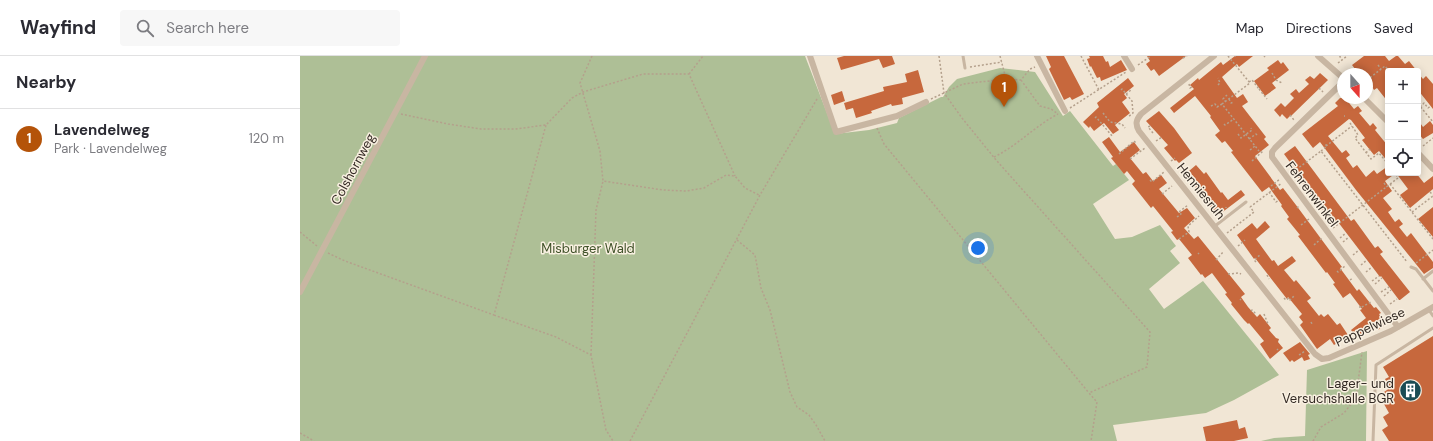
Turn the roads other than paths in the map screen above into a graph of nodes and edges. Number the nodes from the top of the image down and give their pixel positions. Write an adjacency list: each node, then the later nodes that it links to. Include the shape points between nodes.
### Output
1 (425, 56): 24 (street, Colshornweg)
2 (810, 56): 12 (street, via 836,132 897,116)
3 (963, 56): 8 (lane)
4 (1037, 56): 14 (street)
5 (1124, 56): 9 (street)
6 (1214, 56): 19 (street, Henniesruh, via 1141,114 1136,125)
7 (1318, 56): 10 (street)
8 (964, 68)
9 (1132, 69)
10 (1337, 73)
11 (1337, 88): 27 (street, Fehrenwinkel, via 1275,148 1272,157)
12 (926, 102)
13 (1370, 104): 15 (street)
14 (1065, 111)
15 (1385, 119)
16 (1421, 156): 17 (street)
17 (1433, 169)
18 (1246, 202): 19 (lane)
19 (1215, 226): 29 (street, Henniesruh)
20 (1411, 267): 22 (lane, via 1416,269)
21 (1433, 271): 22 (lane)
22 (1423, 279): 23 (lane)
23 (1433, 291)
24 (300, 292)
25 (1431, 308): 26 (lane); 27 (street, Pappelwiese)
26 (1433, 316)
27 (1398, 327): 29 (street, Pappelwiese, via 1326,359)
28 (1433, 328): 30 (lane, via 1376,365)
29 (1315, 354)
30 (1373, 441)

